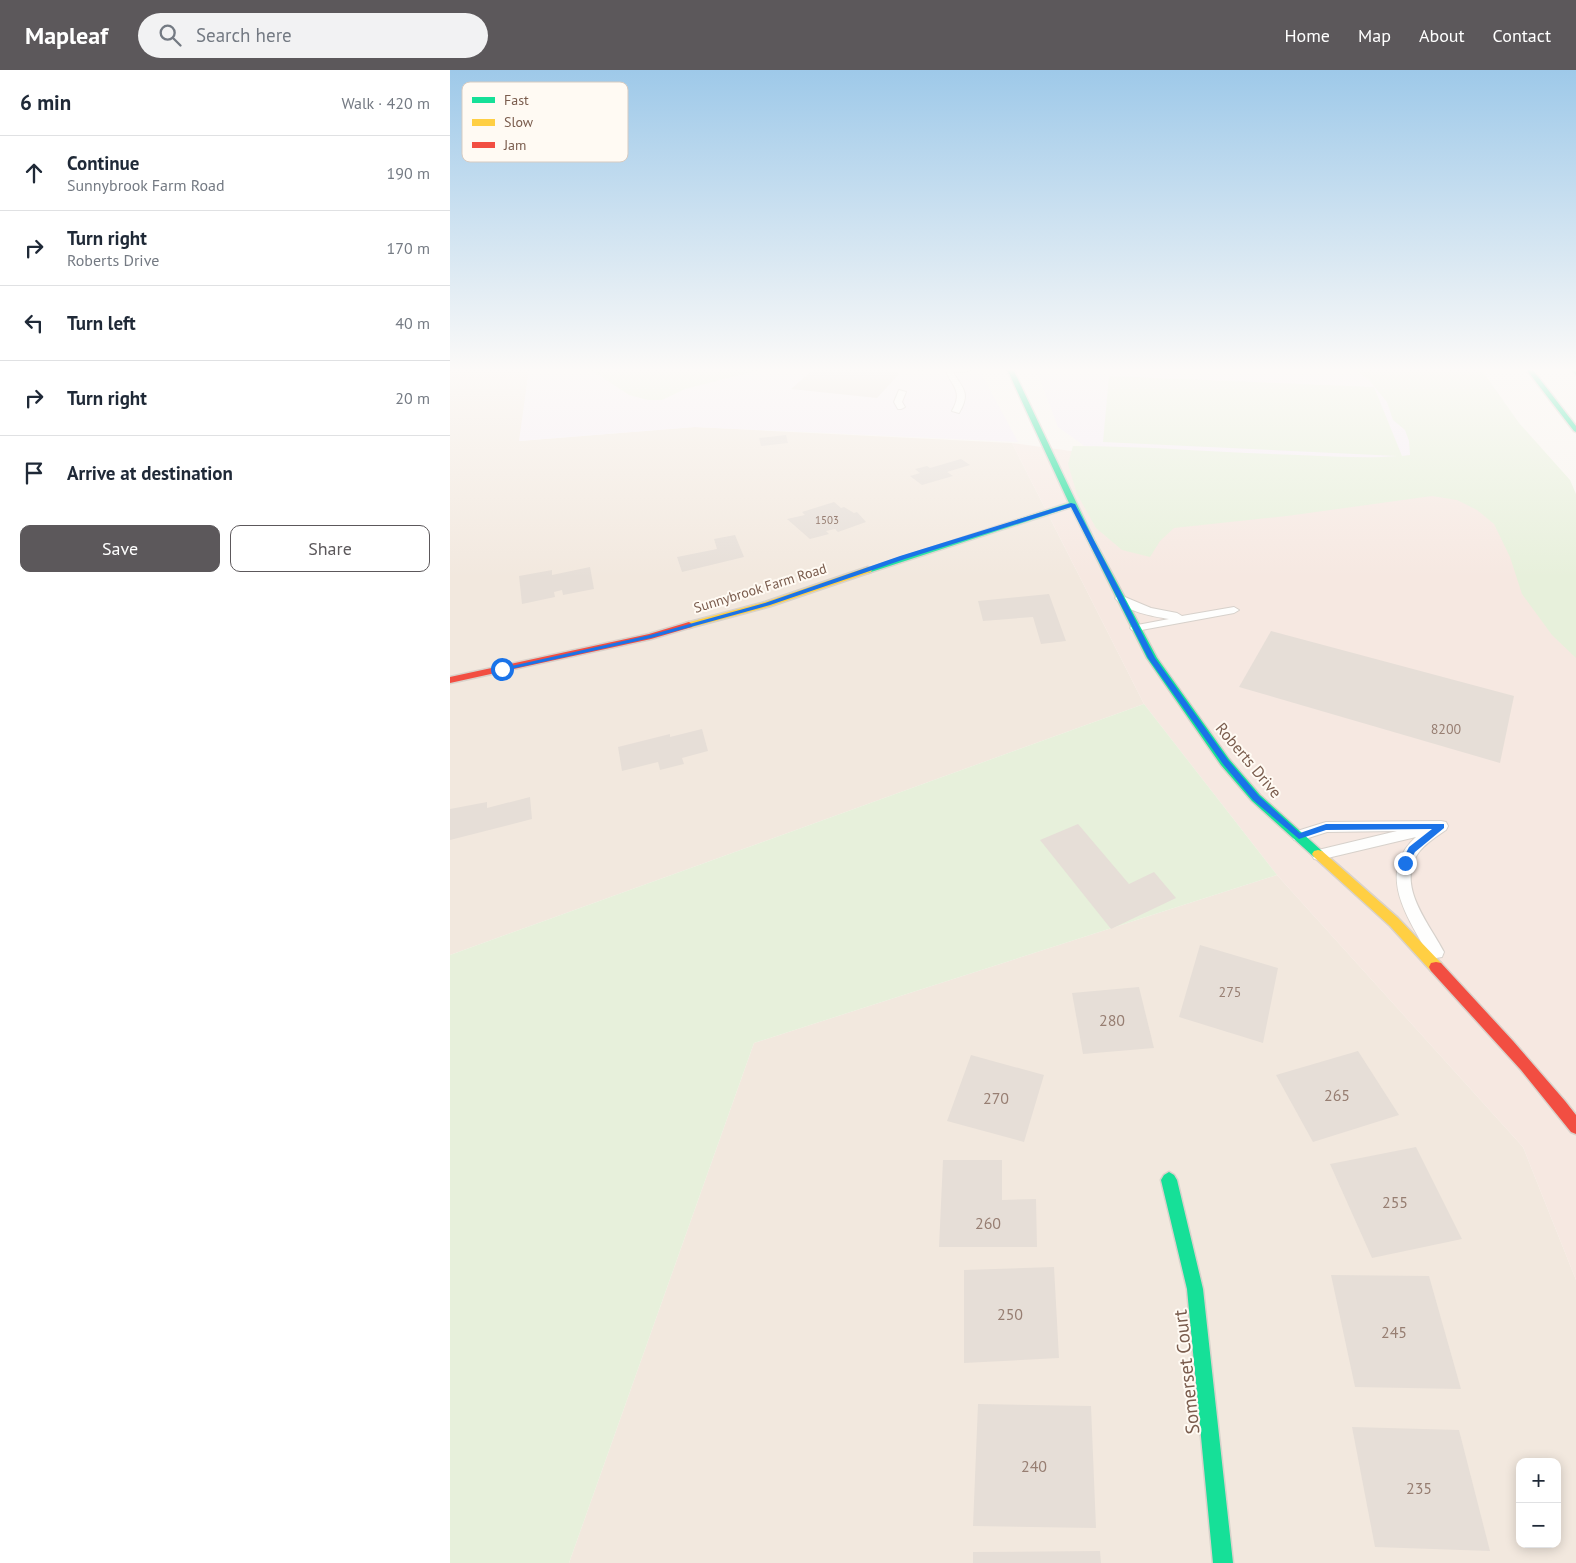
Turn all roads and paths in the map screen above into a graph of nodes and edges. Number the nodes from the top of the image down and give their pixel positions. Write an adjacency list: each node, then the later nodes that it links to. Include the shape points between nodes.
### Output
1 (1043, 439): 2 (main road, Roberts Drive)
2 (1073, 504): 3 (main road, Roberts Drive); 7 (main road, Sunnybrook Farm Road, via 768,604 651,636)
3 (1119, 597): 5 (lane, via 1138,608 1160,614); 6 (main road, Roberts Drive)
4 (1234, 610): 5 (lane)
5 (1208, 615): 6 (lane)
6 (1136, 628): 9 (main road, Roberts Drive, via 1152,658 1225,762 1256,798)
7 (450, 680)
8 (1441, 826): 9 (lane, via 1326,827); 10 (lane); 11 (lane, via 1412,850 1402,876 1412,909)
9 (1299, 836): 10 (main road, Roberts Drive)
10 (1319, 855): 11 (main road, Roberts Drive, via 1394,922)
11 (1457, 990): 12 (main road, Roberts Drive, via 1551,1093)
12 (1576, 1128)
13 (1169, 1180): 14 (main road, Somerset Court, via 1194,1289)
14 (1223, 1563)

